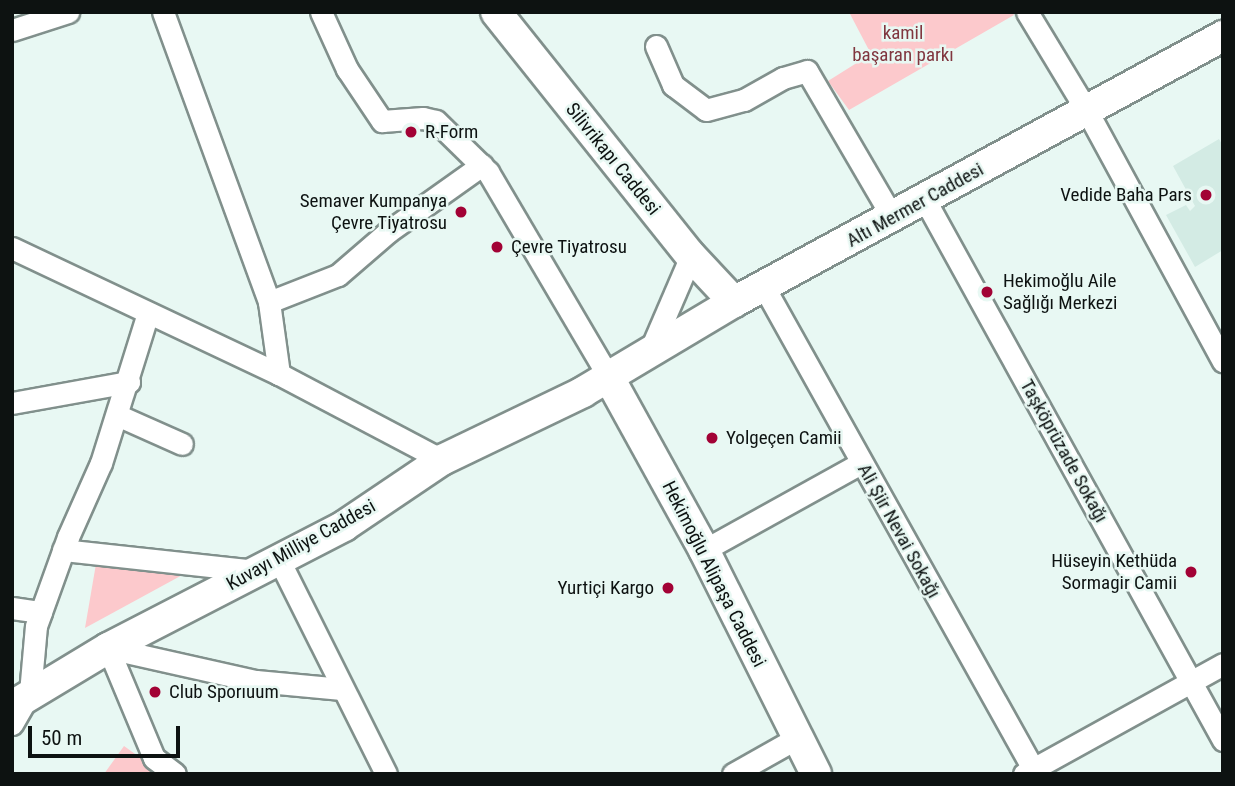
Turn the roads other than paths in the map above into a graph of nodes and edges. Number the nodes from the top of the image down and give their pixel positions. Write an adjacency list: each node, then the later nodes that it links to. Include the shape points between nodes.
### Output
1 (68, 12): 6 (street)
2 (163, 12): 16 (street)
3 (321, 12): 10 (street, via 347,69 382,121 436,121)
4 (496, 12): 14 (street, Silivrikapı Caddesi)
5 (1027, 12): 9 (street)
6 (12, 30)
7 (1223, 36): 9 (street, Altı Mermer Caddesi)
8 (656, 46): 12 (street, via 673,85 706,110 744,100 783,78 807,71)
9 (1087, 111): 11 (street, Altı Mermer Caddesi); 20 (street)
10 (482, 165): 16 (street, via 389,231 338,275); 22 (street)
11 (925, 200): 12 (street, Altı Mermer Caddesi); 36 (street, Taşköprüzade Sokağı)
12 (893, 218): 15 (street, Altı Mermer Caddesi)
13 (12, 248): 18 (street)
14 (691, 256): 17 (street, Silivrikapı Caddesi); 19 (street)
15 (764, 287): 17 (street, Altı Mermer Caddesi); 28 (street, Ali Şiir Nevai Sokağı)
16 (269, 302): 21 (street)
17 (734, 302): 19 (street, Altı Mermer Caddesi)
18 (148, 313): 21 (street); 23 (street)
19 (650, 351): 22 (street, Altı Mermer Caddesi)
20 (1223, 362)
21 (279, 374): 27 (street)
22 (608, 376): 27 (street, Kuvayı Milliye Caddesi); 29 (street, Hekimoğlu Alipaşa Caddesi)
23 (129, 382): 24 (street); 25 (street)
24 (12, 403)
25 (117, 415): 26 (street); 30 (street)
26 (182, 444)
27 (442, 460): 31 (street, Kuvayı Milliye Caddesi, via 344,526)
28 (861, 463): 29 (street); 42 (street, Ali Şiir Nevai Sokağı)
29 (704, 550): 40 (street, Hekimoğlu Alipaşa Caddesi)
30 (63, 551): 31 (street); 33 (street)
31 (268, 566): 34 (street, Kuvayı Milliye Caddesi); 37 (street)
32 (12, 608): 33 (street)
33 (41, 612): 38 (street)
34 (108, 648): 37 (street, via 256,681); 38 (street, Kuvayı Milliye Caddesi); 43 (street, via 155,758)
35 (1223, 664): 36 (street)
36 (1190, 681): 41 (street, Taşköprüzade Sokağı); 42 (street)
37 (342, 689): 44 (street)
38 (21, 699): 39 (street, Kuvayı Milliye Caddesi)
39 (12, 724)
40 (797, 737): 45 (street); 46 (street, Hekimoğlu Alipaşa Caddesi)
41 (1223, 740)
42 (1031, 772)
43 (175, 774)
44 (386, 774)
45 (733, 774)
46 (816, 774)

